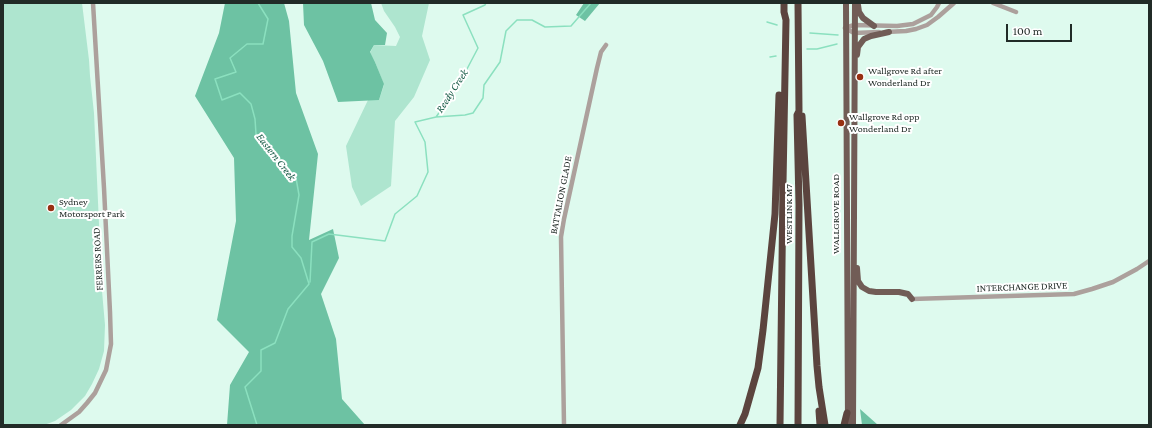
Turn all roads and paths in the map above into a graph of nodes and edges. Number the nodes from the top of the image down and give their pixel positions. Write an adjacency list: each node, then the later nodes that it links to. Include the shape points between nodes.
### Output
1 (93, 3): 28 (street, FERRERS ROAD, via 110,344 106,370 95,393 79,412)
2 (784, 3): 10 (highway, WESTLINK M7)
3 (798, 3): 19 (highway, WESTLINK M7)
4 (846, 3): 14 (main road, WALLGROVE ROAD)
5 (855, 3): 12 (main road, WALLGROVE ROAD)
6 (858, 3): 13 (main road, via 863,18)
7 (939, 3): 13 (street, via 930,15 913,24)
8 (954, 3): 15 (street, via 927,25 916,30)
9 (993, 3): 11 (street)
10 (784, 12): 26 (highway, via 775,214 758,368); 32 (highway, WESTLINK M7, via 786,20)
11 (1016, 12)
12 (854, 25): 13 (street); 14 (street); 16 (main road, WALLGROVE ROAD)
13 (874, 26)
14 (845, 28): 16 (street); 20 (main road, WALLGROVE ROAD)
15 (890, 32): 16 (street); 18 (main road, via 864,39 858,48)
16 (854, 33): 18 (main road, WALLGROVE ROAD)
17 (606, 45): 29 (street, BATTALION GLADE, via 601,52 597,68 562,237)
18 (854, 64): 21 (main road, WALLGROVE ROAD)
19 (799, 111): 25 (highway, via 802,115); 33 (highway, WESTLINK M7)
20 (846, 214): 21 (main road); 27 (main road, WALLGROVE ROAD)
21 (854, 214): 22 (main road, WALLGROVE ROAD)
22 (854, 232): 24 (main road, via 858,281 862,287 872,292 904,292); 38 (main road, WALLGROVE ROAD)
23 (1149, 261): 24 (street, INTERCHANGE DRIVE, via 1113,282 1074,294)
24 (912, 299)
25 (819, 387): 34 (highway); 35 (highway)
26 (747, 406): 30 (highway); 31 (highway)
27 (847, 413): 36 (highway); 37 (main road, WALLGROVE ROAD)
28 (61, 425)
29 (564, 425)
30 (737, 425)
31 (740, 425)
32 (780, 425)
33 (798, 425)
34 (820, 425)
35 (826, 425)
36 (844, 425)
37 (848, 425)
38 (853, 425)

